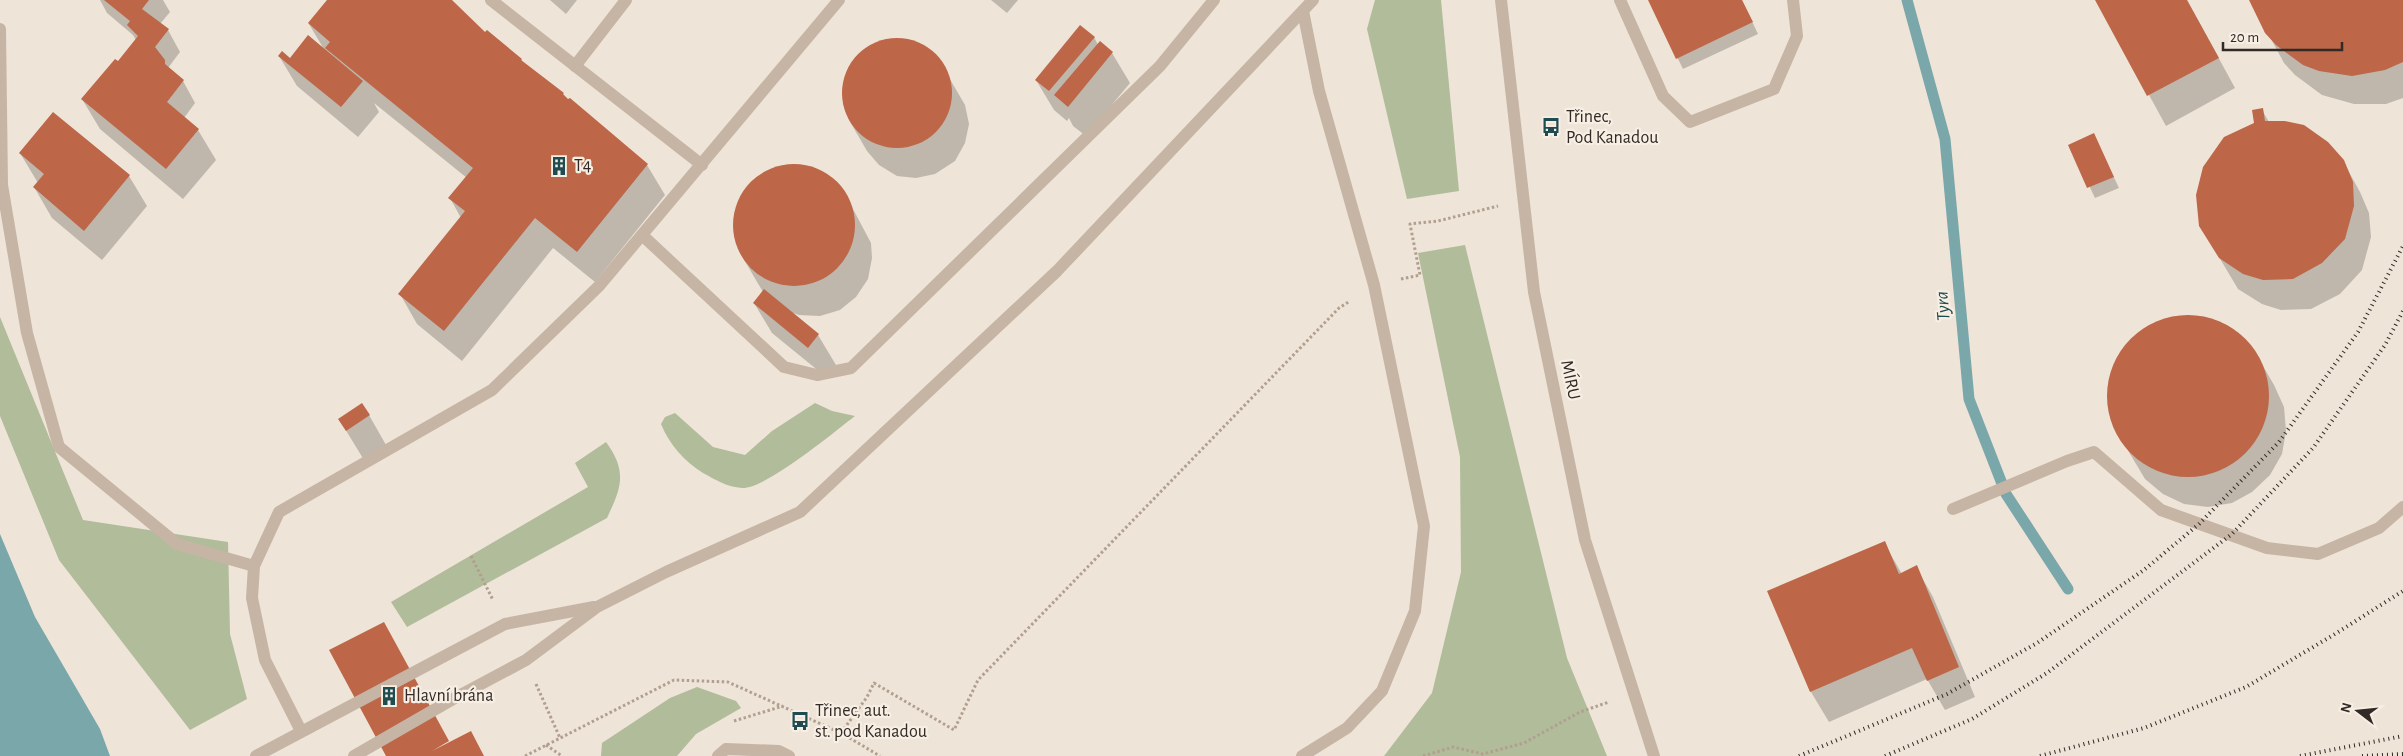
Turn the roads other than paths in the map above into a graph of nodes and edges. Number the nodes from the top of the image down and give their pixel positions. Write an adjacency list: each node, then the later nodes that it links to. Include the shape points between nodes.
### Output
1 (491, 0): 11 (street)
2 (626, 0): 11 (street)
3 (839, 0): 12 (street)
4 (1214, 0): 13 (street, via 1160,66 852,368 817,375 784,368)
5 (1313, 0): 9 (street)
6 (1501, 0): 24 (street, MÍRU, via 1534,292 1585,540)
7 (1620, 0): 8 (street, via 1663,96 1690,122 1774,89 1797,36)
8 (1794, 0)
9 (1303, 11): 17 (street, via 1057,271 800,512); 23 (street, via 1319,91 1374,285 1424,526 1415,611 1382,691 1347,728)
10 (0, 29): 16 (street, via 2,185 27,333 59,447 177,544)
11 (575, 66): 12 (street)
12 (702, 165): 13 (street)
13 (642, 235): 16 (street, via 599,286 492,390 279,512)
14 (2403, 507): 15 (street, via 2379,528 2318,554 2267,548 2161,510 2094,452)
15 (1953, 509)
16 (254, 566): 18 (street, via 252,598 265,660)
17 (597, 607): 18 (street, via 505,624); 20 (street, via 526,660)
18 (301, 731): 19 (street)
19 (256, 756)
20 (354, 756)
21 (718, 756): 22 (street, via 726,749 779,751)
22 (789, 756)
23 (1302, 756)
24 (1654, 756)

